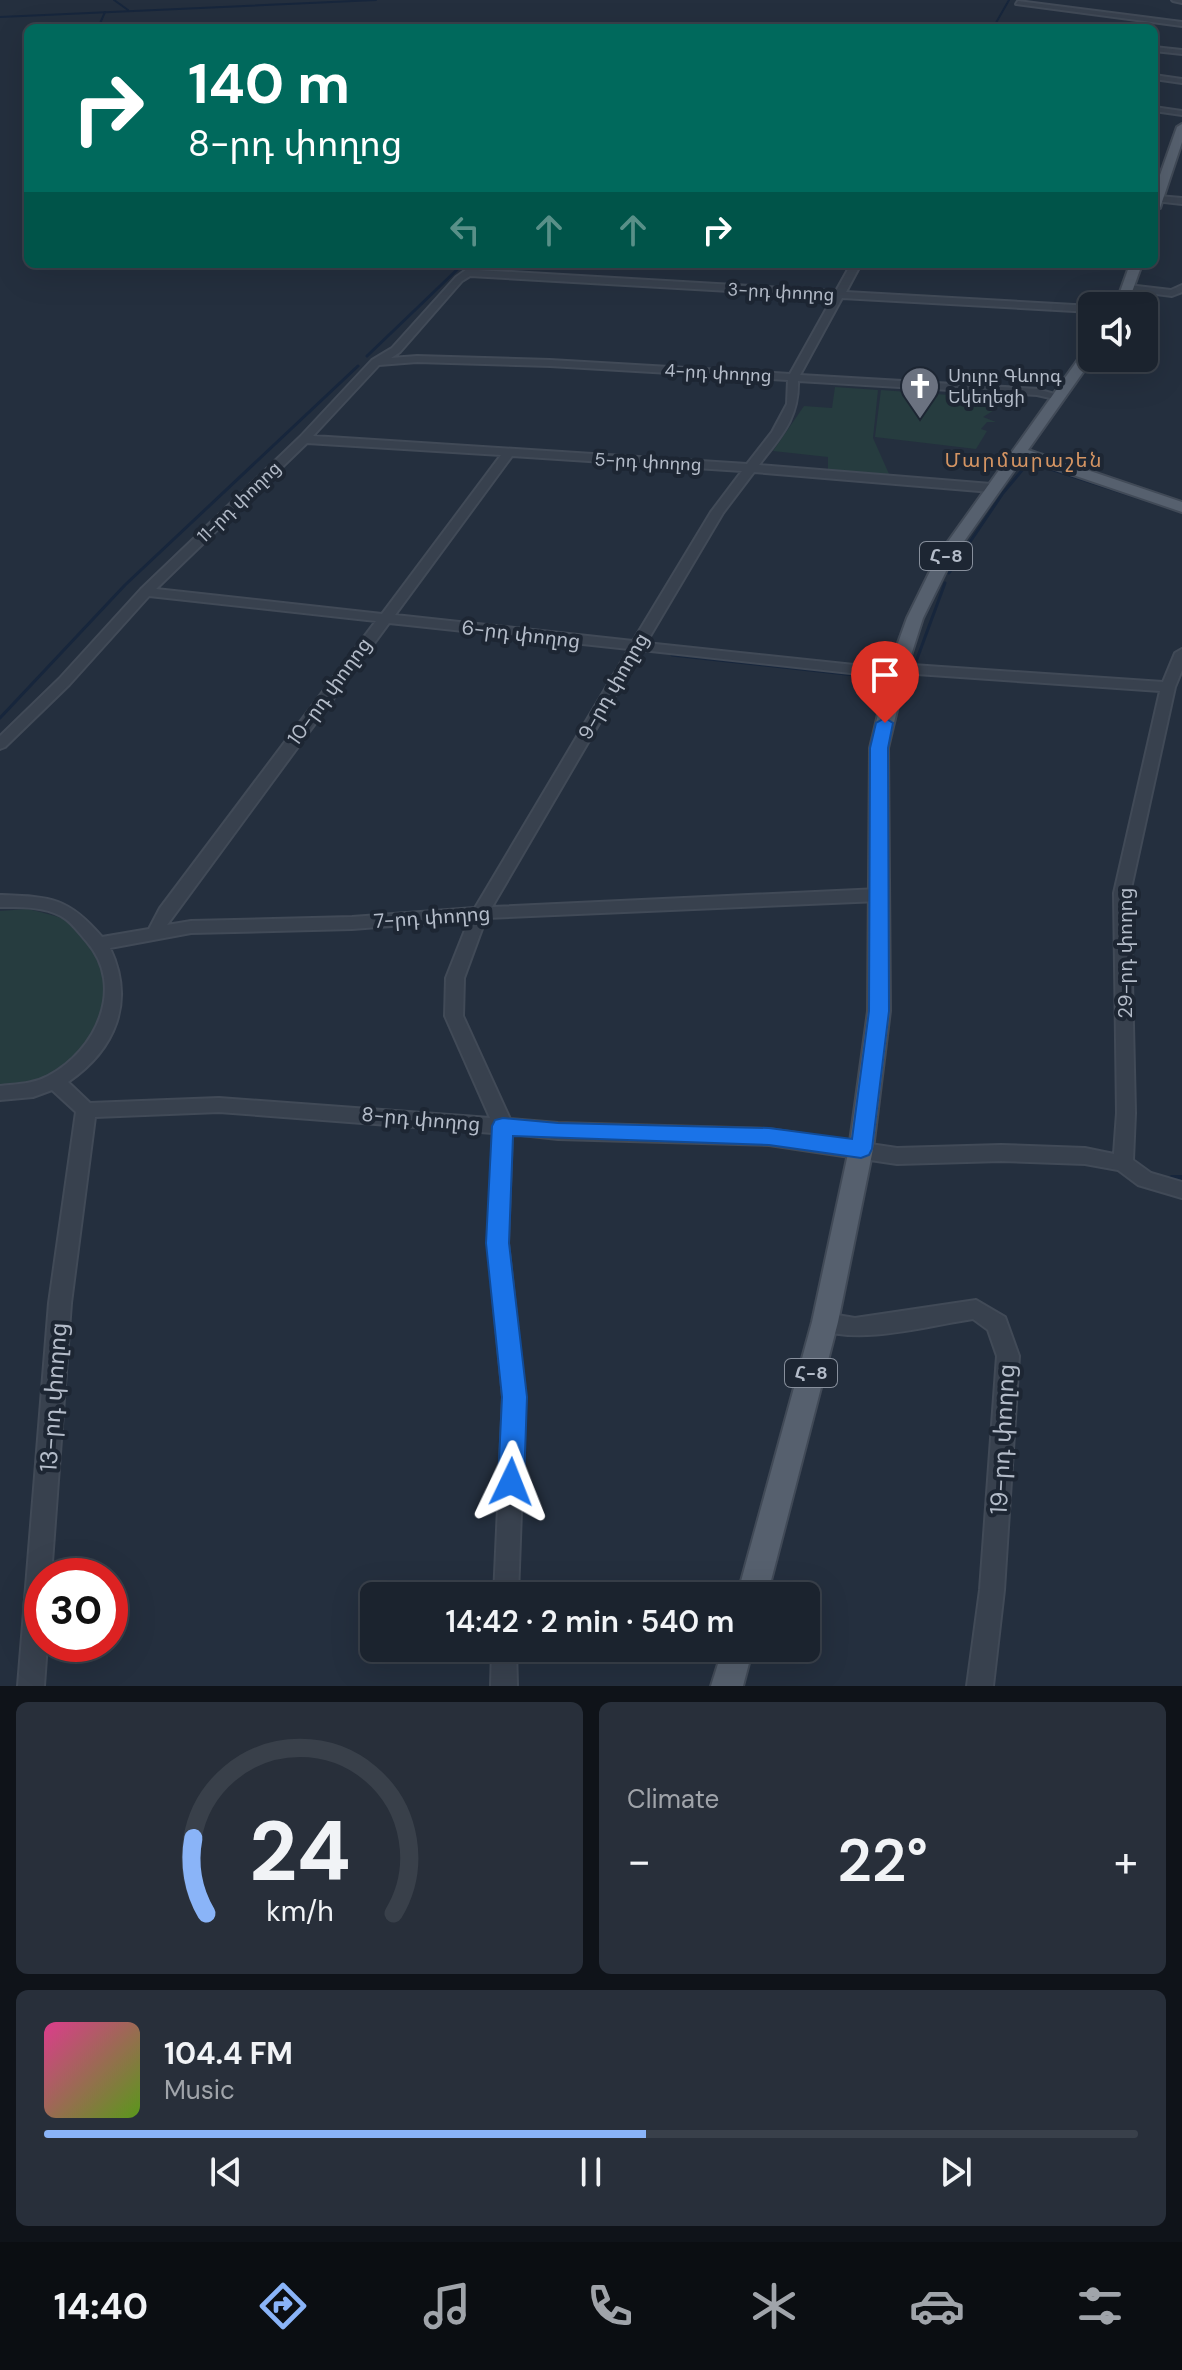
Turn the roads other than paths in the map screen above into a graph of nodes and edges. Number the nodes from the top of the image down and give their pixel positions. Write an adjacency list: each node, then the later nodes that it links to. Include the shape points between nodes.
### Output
1 (1175, 0): 2 (street)
2 (1182, 1)
3 (1018, 3): 4 (street)
4 (1182, 24)
5 (1158, 49): 6 (street)
6 (1182, 52)
7 (1158, 78): 8 (street)
8 (1182, 81)
9 (1158, 110): 10 (street)
10 (1182, 113)
11 (1182, 127): 12 (main road)
12 (1179, 141): 13 (main road)
13 (1158, 195)
14 (1182, 201): 15 (street)
15 (1158, 203)
16 (475, 268): 22 (street, 3-րդ փողոց); 24 (street, 11-րդ փողոց, via 396,350)
17 (854, 268): 22 (street, 9-րդ փողոց)
18 (1135, 268): 19 (main road)
19 (1128, 288): 20 (street, via 1172,293); 21 (main road)
20 (1182, 288)
21 (1126, 292)
22 (837, 295): 23 (street, 3-րդ փողոց); 26 (street, 9-րդ փողոց)
23 (1078, 308)
24 (376, 362): 26 (street, 4-րդ փողոց, via 536,362); 28 (street, 11-րդ փողոց)
25 (1078, 370): 27 (main road, Հ-8)
26 (793, 378): 27 (street, 4-րդ փողոց); 31 (street, 9-րդ փողոց, via 793,404)
27 (1059, 397): 29 (main road, Հ-8)
28 (304, 439): 30 (street, 5-րդ փողոց); 34 (street, 11-րդ փողոց)
29 (1019, 452): 32 (main road, Հ-8); 33 (main road)
30 (508, 454): 31 (street, 5-րդ փողոց); 35 (street, 10-րդ փողոց)
31 (749, 468): 32 (street, 5-րդ փողոց); 36 (street, 9-րդ փողոց)
32 (991, 488): 38 (main road, Հ-8, via 935,576)
33 (1182, 507)
34 (146, 592): 35 (street, 6-րդ փողոց); 40 (street, 11-րդ փողոց)
35 (384, 617): 36 (street, 6-րդ փողոց); 44 (street, 10-րդ փողոց)
36 (636, 648): 38 (street, 6-րդ փողոց); 43 (street, 9-րդ փողոց)
37 (1182, 653): 39 (street, 29-րդ փողոց)
38 (897, 671): 39 (street, 6-րդ փողոց); 41 (main road, Հ-8, via 879,748)
39 (1168, 687): 51 (street, 29-րդ փողոց, via 1122,893)
40 (0, 744)
41 (879, 895): 43 (street, 7-րդ փողոց); 50 (main road, Հ-8, via 879,1011)
42 (0, 901): 45 (street, via 37,902 68,912)
43 (480, 913): 44 (street, 7-րդ փողոց); 49 (street, 9-րդ փողոց, via 455,978 454,1016)
44 (156, 931): 45 (street, 7-րդ փողոց)
45 (102, 943): 46 (street, via 114,970 112,1010 89,1056)
46 (55, 1081): 47 (street, via 33,1090); 48 (street)
47 (0, 1093)
48 (86, 1110): 49 (street, 8-րդ փողոց, via 219,1105); 58 (street, 13-րդ փողոց, via 60,1303)
49 (503, 1126): 50 (street, 8-րդ փողոց, via 769,1137); 54 (street, via 498,1243 514,1397)
50 (861, 1149): 51 (street, 8-րդ փողոց, via 897,1156 1015,1153); 53 (main road, Հ-8)
51 (1123, 1163): 52 (street, 8-րդ փողոց, via 1145,1179)
52 (1182, 1190)
53 (825, 1322): 55 (main road, Հ-8); 61 (street, 19-րդ փողոց, via 855,1327 976,1309 997,1324 1008,1356)
54 (507, 1582)
55 (756, 1582)
56 (504, 1662): 59 (street)
57 (734, 1662): 60 (main road)
58 (31, 1686)
59 (504, 1686)
60 (727, 1686)
61 (980, 1686)

